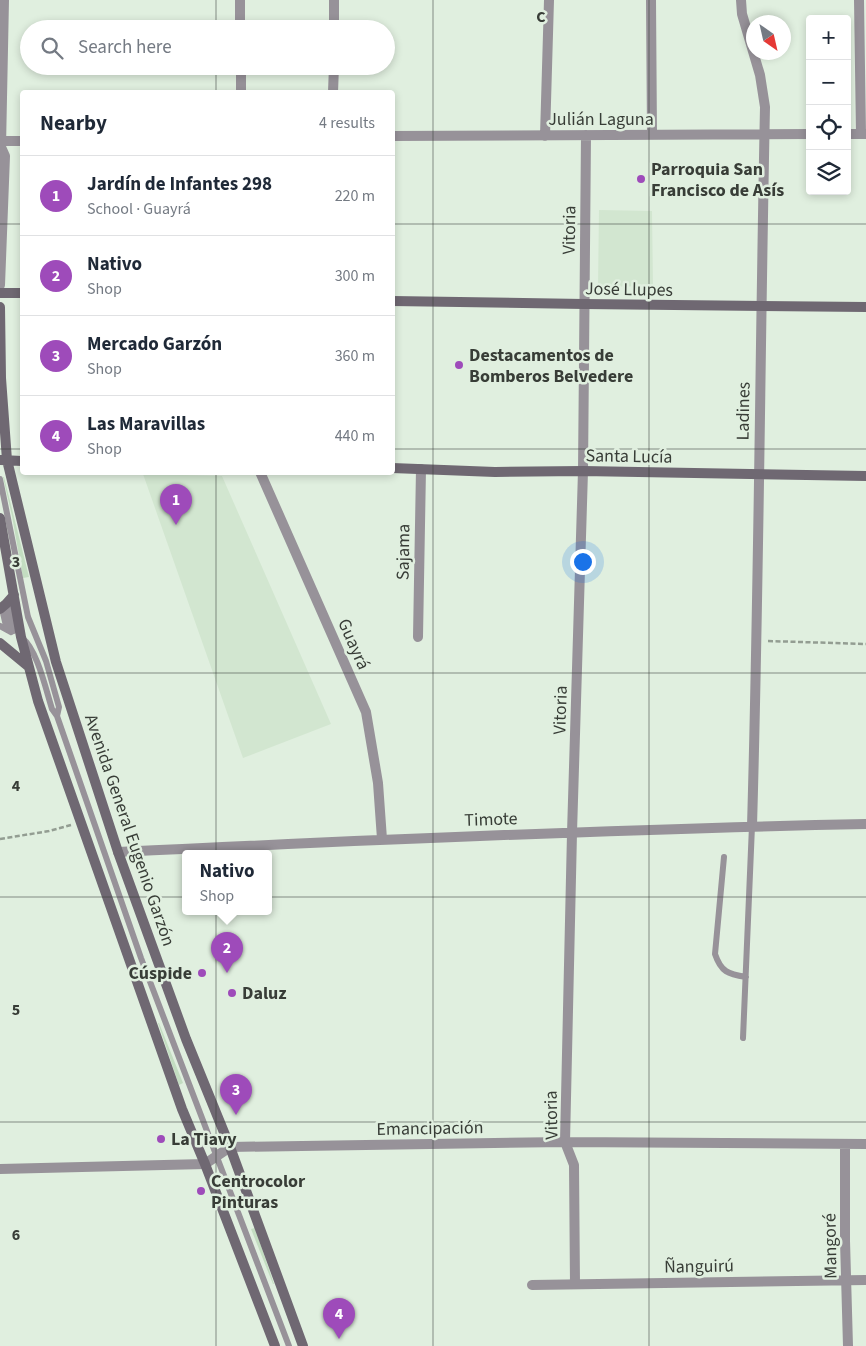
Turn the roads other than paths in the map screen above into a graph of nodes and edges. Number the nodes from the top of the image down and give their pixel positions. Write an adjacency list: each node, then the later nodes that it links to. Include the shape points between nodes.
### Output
1 (4, 0): 22 (street)
2 (240, 0): 8 (street)
3 (334, 0): 9 (street)
4 (549, 0): 20 (street)
5 (651, 0): 18 (street)
6 (741, 0): 14 (street, Ladines, via 763,90)
7 (859, 0): 16 (street)
8 (240, 20)
9 (334, 20)
10 (241, 75): 12 (street)
11 (334, 75): 13 (street)
12 (241, 90)
13 (333, 90)
14 (765, 134): 15 (street, Julián Laguna); 18 (street, Julián Laguna); 28 (street, Ladines)
15 (806, 134)
16 (863, 134)
17 (586, 135): 18 (street, Julián Laguna); 20 (street, Julián Laguna); 27 (street, Vitoria)
18 (652, 135)
19 (395, 136): 20 (street, Julián Laguna)
20 (545, 136)
21 (20, 141): 22 (street)
22 (1, 144): 23 (street, via 5,156)
23 (0, 285)
24 (0, 293): 25 (main road)
25 (20, 293)
26 (395, 301): 27 (main road, José Llupes)
27 (584, 304): 28 (main road, José Llupes); 35 (street, Vitoria)
28 (762, 306): 30 (main road, José Llupes); 36 (street, Ladines)
29 (0, 307): 31 (main road, Avenida General Eugenio Garzón)
30 (866, 307)
31 (3, 460): 32 (main road); 53 (main road, Avenida General Eugenio Garzón, via 56,662)
32 (20, 461)
33 (395, 468): 34 (main road, Santa Lucía)
34 (421, 469): 35 (main road, Santa Lucía); 44 (street, Sajama)
35 (583, 471): 36 (main road, Santa Lucía); 51 (street, Vitoria)
36 (758, 474): 38 (main road, Santa Lucía); 50 (street, Ladines)
37 (261, 475): 52 (street, Guayrá, via 366,712 378,783)
38 (866, 476)
39 (0, 479): 48 (lane, Avenida General Eugenio Garzón, via 28,617 46,661 59,707)
40 (0, 518): 41 (main road, Avenida General Eugenio Garzón)
41 (14, 595): 42 (main road); 45 (main road, Avenida General Eugenio Garzón)
42 (0, 609)
43 (4, 626): 45 (lane)
44 (418, 636)
45 (20, 637): 47 (main road, Avenida General Eugenio Garzón); 48 (lane, Avenida General Eugenio Garzón, via 34,654)
46 (0, 643): 47 (main road)
47 (29, 666): 62 (main road, Avenida General Eugenio Garzón, via 80,822 182,1109)
48 (57, 716): 61 (lane, Avenida General Eugenio Garzón, via 140,958)
49 (866, 824): 50 (street, Timote)
50 (752, 826): 51 (street, Timote); 55 (lane)
51 (572, 833): 52 (street, Timote); 57 (street, Vitoria)
52 (382, 839): 53 (street, Timote)
53 (118, 852): 60 (main road, Avenida General Eugenio Garzón, via 186,1039)
54 (724, 857): 55 (lane, via 715,954 724,971)
55 (746, 977): 56 (lane)
56 (743, 1038)
57 (565, 1142): 58 (street, Emancipación); 60 (street, Emancipación); 66 (street, Vitoria, via 574,1165)
58 (845, 1144): 59 (street, Emancipación); 64 (street, Mangoré)
59 (866, 1144)
60 (230, 1147): 61 (street); 70 (main road, Avenida General Eugenio Garzón)
61 (216, 1156): 62 (street); 69 (lane, Avenida General Eugenio Garzón)
62 (205, 1164): 63 (street); 68 (main road, Avenida General Eugenio Garzón)
63 (0, 1169)
64 (847, 1280): 65 (street, Ñanguirú); 66 (street, Ñanguirú); 71 (street, Mangoré)
65 (866, 1280)
66 (575, 1284): 67 (street, Ñanguirú)
67 (532, 1285)
68 (275, 1346)
69 (289, 1346)
70 (303, 1346)
71 (848, 1346)

